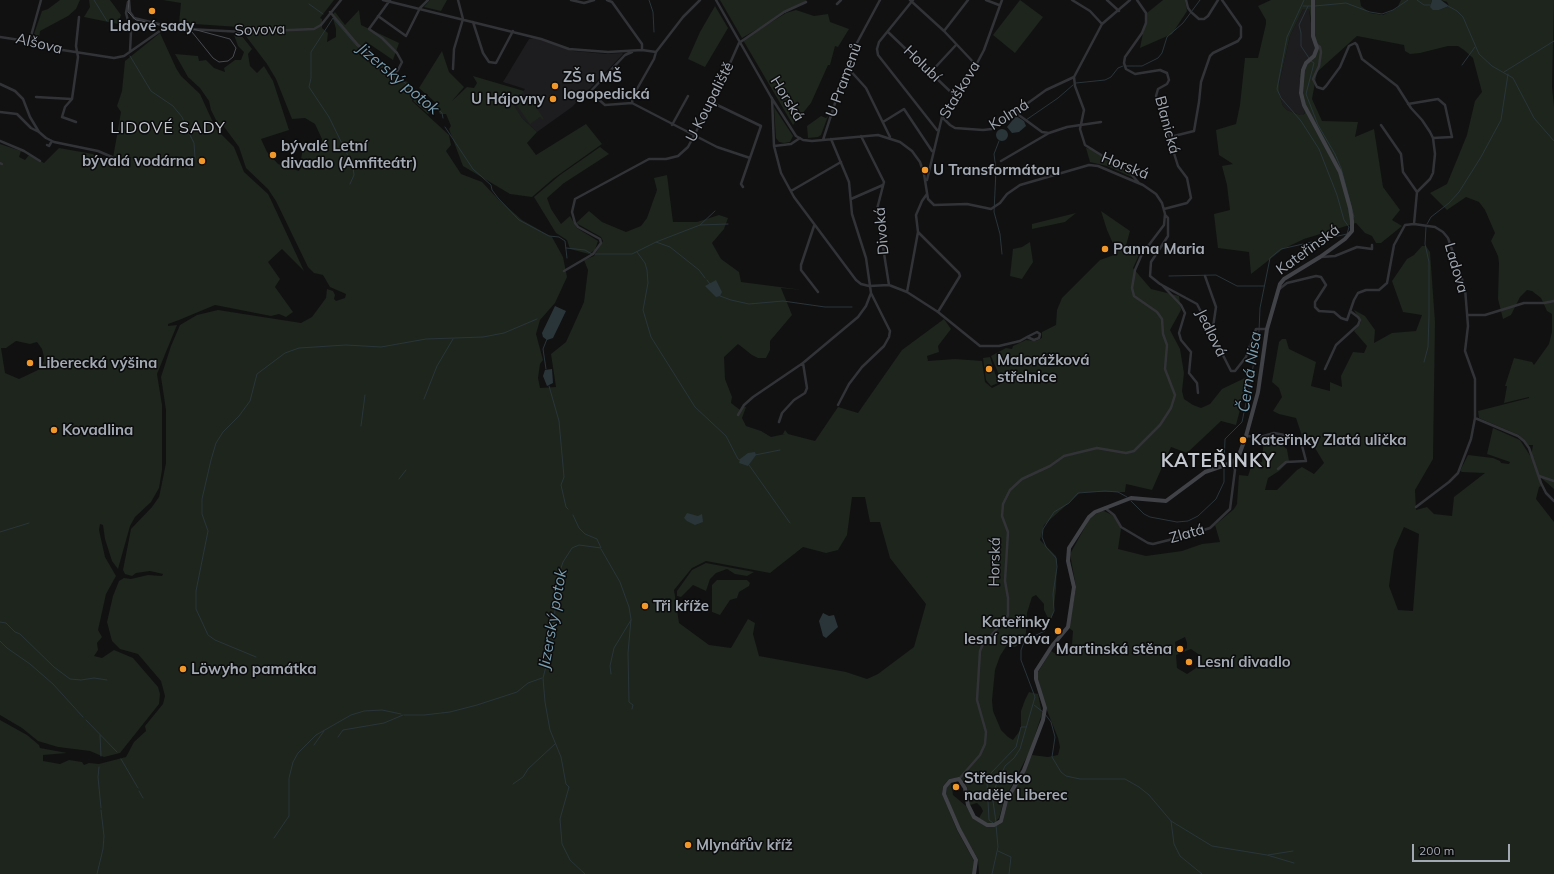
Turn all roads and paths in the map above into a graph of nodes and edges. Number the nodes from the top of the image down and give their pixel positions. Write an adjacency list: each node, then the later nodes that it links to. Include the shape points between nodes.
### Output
1 (129, 0): 38 (street, via 130,12 134,18); 49 (street, via 126,13)
2 (341, 0): 32 (street, Sovova)
3 (383, 0): 26 (street)
4 (428, 0): 30 (street)
5 (458, 0): 35 (street)
6 (571, 0): 7 (street, via 584,3)
7 (594, 0)
8 (607, 0): 48 (street, via 612,2 642,44)
9 (700, 0): 50 (street)
10 (716, 0): 44 (street, Horská)
11 (841, 0): 28 (street)
12 (880, 0): 53 (street, U Pramenů, via 854,48)
13 (912, 0): 39 (street); 41 (street)
14 (968, 0): 39 (street)
15 (986, 0): 29 (street)
16 (1002, 0): 29 (street, Staškova)
17 (1072, 0): 37 (street, via 1090,11)
18 (1107, 0): 31 (street)
19 (1130, 0): 31 (street)
20 (1137, 0): 80 (street, Blanická, via 1146,13 1146,23 1125,57 1124,63 1126,69 1135,74 1160,70 1167,73 1167,84 1156,92)
21 (1186, 0): 22 (street, via 1188,8 1199,19 1208,16)
22 (1218, 0)
23 (1222, 0): 80 (street, via 1241,27 1241,37 1210,56 1200,82 1194,131)
24 (1313, 0): 45 (street, via 1313,36)
25 (42, 1): 43 (street, via 31,36)
26 (389, 1): 30 (street); 33 (street)
27 (806, 2): 44 (street, via 784,12)
28 (837, 4)
29 (999, 5): 52 (street, Staškova, via 984,50)
30 (420, 8): 33 (street, via 406,36); 35 (street)
31 (1119, 11): 37 (street)
32 (330, 12): 33 (street, via 358,45 395,73 402,62 397,53 369,29); 38 (street, Sovova, via 321,25 314,29 242,32)
33 (378, 16)
34 (79, 17): 51 (street, Alšova)
35 (463, 19): 36 (street); 54 (street, via 454,49)
36 (473, 22): 40 (street); 40 (street, via 483,53 490,62 496,62)
37 (1102, 24): 56 (street)
38 (167, 26): 49 (street)
39 (944, 31): 46 (street)
40 (513, 32): 47 (street, via 569,48 608,52)
41 (888, 32): 55 (street, Holubí); 75 (street, via 878,45 878,56)
42 (0, 37): 43 (street, Alšova)
43 (33, 42): 51 (street, Alšova)
44 (740, 42): 61 (street, Horská); 63 (street, U Koupaliště)
45 (1316, 44): 65 (street, via 1321,52 1319,66 1313,79 1317,87 1323,89 1326,86 1340,67 1349,46 1355,43 1362,59 1397,86); 112 (street, Kateřinská, via 1316,52 1303,70 1301,93 1304,105 1340,172 1353,227 1350,234)
46 (956, 45): 52 (street); 55 (street)
47 (635, 50): 48 (street); 64 (street, via 625,55 590,92 605,105)
48 (642, 50): 50 (street)
49 (130, 51): 51 (street, Alšova, via 124,56 114,58)
50 (656, 52): 64 (street, via 633,96)
51 (77, 53): 62 (street, Alšova)
52 (976, 65): 59 (street, Staškova, via 965,86)
53 (847, 67): 70 (street, via 866,88); 85 (street, U Pramenů)
54 (453, 70)
55 (930, 73): 59 (street, Holubí)
56 (1074, 77): 67 (street, Kolmá, via 1046,90); 72 (street, via 1084,110)
57 (0, 84): 76 (street, via 15,91 23,99)
58 (688, 96): 73 (street)
59 (955, 96): 68 (street, Staškova)
60 (36, 97): 62 (street)
61 (772, 97): 81 (street, Horská, via 791,129); 89 (street)
62 (72, 99): 69 (street, Alšova, via 65,107 62,117)
63 (712, 102): 78 (street, U Koupaliště); 92 (street, via 761,126)
64 (632, 103): 73 (street)
65 (1408, 104): 83 (street); 83 (street, via 1438,99 1445,105 1452,137)
66 (0, 112): 76 (street, via 17,114)
67 (1016, 112): 68 (street, Kolmá, via 992,129 983,130 955,128); 77 (street, via 1042,132)
68 (942, 117): 75 (street, Staškova)
69 (76, 122)
70 (883, 122): 82 (street); 90 (street, via 904,109)
71 (1101, 122): 72 (street)
72 (1081, 124): 77 (street); 99 (street, via 1085,145 1125,169)
73 (672, 125): 78 (street)
74 (1381, 125): 103 (street, via 1401,154 1403,172)
75 (938, 130): 90 (street, Staškova)
76 (39, 132): 87 (street)
77 (1049, 133): 94 (street)
78 (694, 136): 92 (street); 113 (street, U Koupaliště, via 688,147 678,156 649,159 575,199 573,220 578,227 600,239 600,243 594,253)
79 (861, 136): 82 (street, Horská, via 878,135); 84 (street, Horská); 100 (street, Divoká)
80 (1170, 137): 106 (street, Blanická, via 1178,166 1187,178 1191,198 1187,203)
81 (800, 138): 85 (street, Horská); 89 (street, via 791,144)
82 (890, 138): 97 (street, Horská, via 912,151)
83 (1433, 138): 103 (street, via 1436,154 1433,173)
84 (831, 139): 85 (street, Horská); 95 (street)
85 (823, 140)
86 (0, 141): 93 (street, via 24,150)
87 (52, 141): 88 (street); 91 (street, via 98,151)
88 (48, 146)
89 (774, 146): 102 (street, via 781,173)
90 (933, 151): 96 (street, Staškova)
91 (112, 157)
92 (750, 158): 101 (street, via 741,184)
93 (40, 161)
94 (1001, 161)
95 (841, 162): 102 (street); 105 (street, via 849,182)
96 (930, 164): 97 (street); 98 (street, Staškova)
97 (922, 168): 98 (street, Horská)
98 (926, 182): 104 (street, Horská)
99 (1140, 183): 104 (street, Horská, via 1098,166 1089,165 1020,185 991,209 967,204 934,205 929,201); 106 (street, Horská, via 1156,194)
100 (884, 185): 105 (street); 115 (street, Divoká, via 877,209)
101 (743, 187)
102 (791, 191): 109 (street)
103 (1416, 192): 108 (street)
104 (927, 193): 110 (street, via 916,216)
105 (851, 199): 117 (street, via 853,218 866,258)
106 (1164, 209): 107 (street, Horská)
107 (1165, 214): 116 (street, via 1168,238 1156,254 1150,271 1152,278); 144 (street, Horská, via 1163,228 1142,254 1135,270 1132,288 1134,296 1157,312 1162,319 1167,345 1165,369 1175,396 1171,408 1160,425 1134,451 1126,453 1097,448 1064,456 1022,479 1010,490 1003,504 1002,516 1009,537 1004,581 1008,615 980,651 977,700 986,732 985,744 980,755)
108 (1414, 224): 123 (street, via 1405,225 1394,245 1385,286 1380,290 1358,293); 125 (street, Ladova, via 1429,226 1443,232 1451,244 1463,282)
109 (815, 225): 117 (street, via 856,280); 119 (street, via 801,270)
110 (918, 232): 120 (street); 124 (street, via 960,276)
111 (1372, 245): 112 (street, via 1372,249 1357,247 1335,256)
112 (1320, 258): 118 (street, Kateřinská, via 1284,278)
113 (565, 271)
114 (1205, 276): 127 (street, via 1216,307)
115 (888, 284): 117 (street); 120 (street)
116 (1160, 284): 127 (street, Jedlová, via 1195,302); 131 (street, via 1185,313 1180,333 1181,340 1191,352 1189,373 1197,383)
117 (869, 286): 121 (street)
118 (1278, 290): 123 (street, via 1287,283 1321,277 1326,285 1315,302 1317,310 1334,312 1346,320); 126 (street, Kateřinská)
119 (818, 292)
120 (907, 292): 124 (street)
121 (871, 293): 129 (street, via 858,317); 132 (street, via 887,323 889,337 884,346 849,384)
122 (1554, 301): 125 (street, via 1524,303 1485,315)
123 (1350, 311): 130 (street, via 1360,320 1358,325 1336,345)
124 (938, 312): 128 (street, via 980,346 999,346)
125 (1467, 315): 134 (street, Ladova, via 1465,351 1475,379)
126 (1265, 329): 127 (street, Jedlová, via 1256,328 1246,356 1235,371 1230,371); 136 (street, Kateřinská, via 1258,392)
127 (1212, 335)
128 (1027, 337): 128 (street, via 1037,332 1040,334 1039,338 1034,340)
129 (803, 363): 133 (street, via 753,397); 135 (street, via 807,388 805,393 782,413)
130 (1325, 369)
131 (1198, 393)
132 (838, 405)
133 (738, 415)
134 (1475, 418): 139 (street, via 1524,441 1529,448); 142 (street, Ladova, via 1458,473)
135 (779, 422)
136 (1246, 436): 137 (street, Kateřinská, via 1238,458); 138 (street, via 1260,437 1274,433 1300,438 1306,462 1286,462)
137 (1233, 462): 143 (street, via 1205,472 1166,501 1131,498); 143 (street, Zlatá, via 1235,470 1230,509 1210,528 1153,544 1121,528 1114,515)
138 (1278, 469)
139 (1538, 476): 140 (street); 141 (street, via 1546,493)
140 (1554, 481)
141 (1554, 501)
142 (1416, 506)
143 (1104, 508): 144 (street, via 1089,517 1069,548 1068,561 1074,587 1068,628 1052,646 1036,671 1045,708 1043,720 1026,765 1006,801 1001,821 992,825 983,823 972,814 965,788)
144 (959, 779): 145 (street, Horská, via 950,781 945,787 944,794 976,860)
145 (974, 874)

